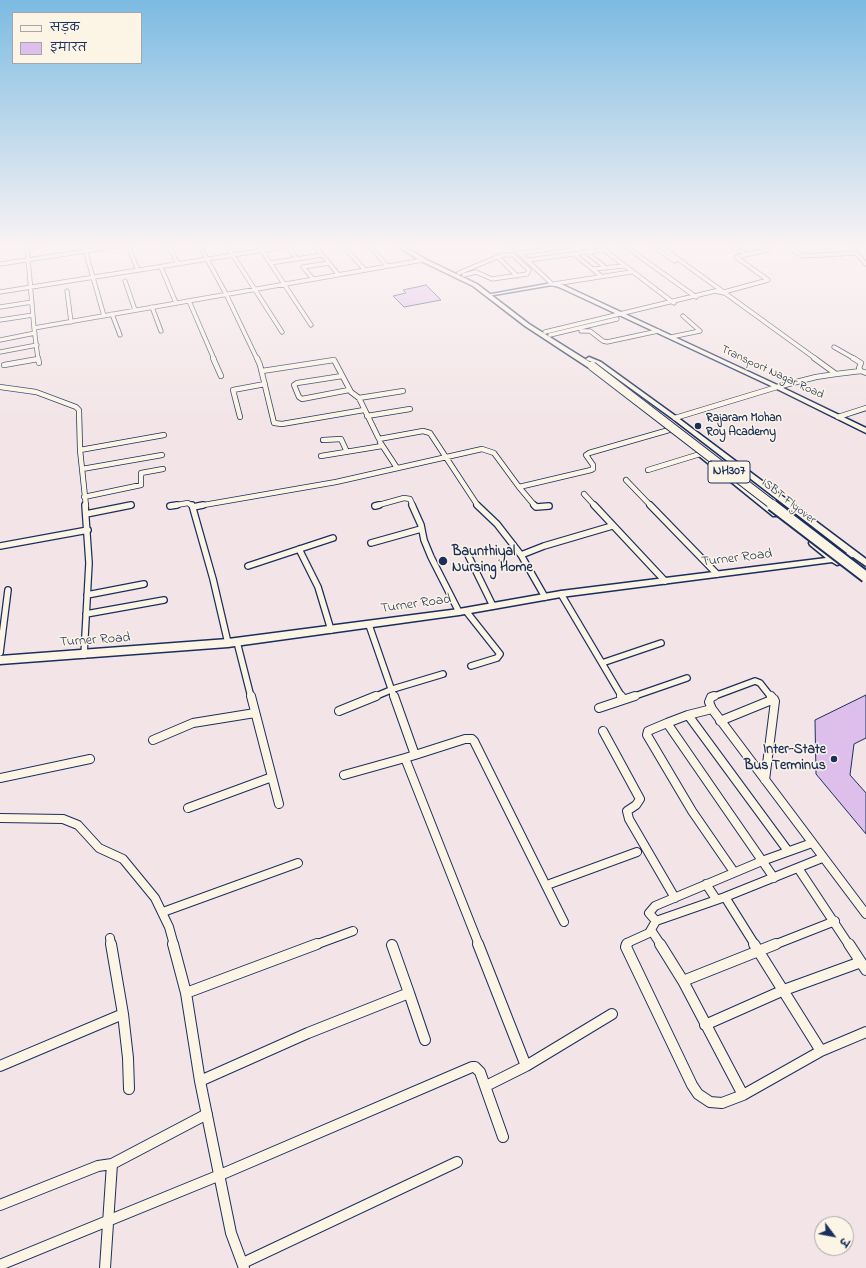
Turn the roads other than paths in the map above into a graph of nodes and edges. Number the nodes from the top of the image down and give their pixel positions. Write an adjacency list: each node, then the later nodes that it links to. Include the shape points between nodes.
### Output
1 (12, 305): 17 (street)
2 (32, 305): 21 (street)
3 (68, 305): 26 (street)
4 (101, 305): 23 (street)
5 (133, 305): 19 (street)
6 (166, 305): 18 (street)
7 (192, 305): 48 (street)
8 (231, 305): 44 (street)
9 (266, 305): 32 (street)
10 (298, 305): 27 (street)
11 (503, 305): 41 (highway, NH307, via 527,325)
12 (506, 305): 35 (highway, NH307)
13 (603, 305): 22 (main road, Transport Nagar Road)
14 (660, 305): 22 (street)
15 (741, 305): 47 (street)
16 (676, 306): 22 (street)
17 (0, 307)
18 (152, 308): 19 (street); 31 (street)
19 (135, 310): 20 (street)
20 (112, 314): 23 (street); 34 (street)
21 (33, 315): 25 (street); 28 (street)
22 (624, 315): 29 (street); 30 (main road, Transport Nagar Road); 35 (street)
23 (104, 316): 26 (street)
24 (683, 316): 36 (street, via 700,331)
25 (0, 320)
26 (71, 322): 28 (street)
27 (311, 325)
28 (34, 328): 33 (street)
29 (587, 329): 30 (street, via 607,342); 35 (street)
30 (658, 331): 36 (main road, Transport Nagar Road)
31 (161, 332)
32 (282, 332)
33 (35, 333): 37 (street); 38 (street)
34 (120, 335)
35 (550, 335): 42 (highway, NH307)
36 (670, 337): 52 (main road, Transport Nagar Road)
37 (0, 340)
38 (37, 345): 40 (street); 43 (street, via 39,361)
39 (834, 347): 45 (street, via 861,363 858,368)
40 (0, 352)
41 (581, 360): 42 (highway, ISBT Flyover / NH307); 63 (main road)
42 (593, 363): 62 (main road, via 619,377); 102 (highway, ISBT Flyover / NH307); 104 (highway, ISBT Flyover / NH307, bridge)
43 (4, 365)
44 (262, 371): 49 (street, via 332,359); 50 (street)
45 (860, 371): 46 (street); 47 (street)
46 (866, 373)
47 (836, 374): 52 (street)
48 (221, 376)
49 (342, 376): 53 (street); 53 (street, via 294,385 302,399)
50 (265, 384): 58 (street, via 275,424); 60 (street, via 233,390)
51 (0, 387): 69 (street, via 36,392 78,408)
52 (777, 387): 61 (main road, Transport Nagar Road); 62 (street)
53 (349, 390): 55 (street)
54 (403, 391): 55 (street)
55 (359, 398): 58 (street)
56 (866, 408): 61 (street)
57 (410, 409): 59 (street)
58 (364, 410): 59 (street)
59 (367, 416): 66 (street)
60 (240, 417)
61 (838, 417): 64 (main road, Transport Nagar Road)
62 (675, 418): 97 (main road)
63 (669, 430): 71 (main road); 80 (street, via 589,452 586,455 594,467 591,470)
64 (866, 431)
65 (164, 435): 69 (street)
66 (379, 439): 68 (street); 74 (street, via 427,431)
67 (324, 440): 70 (street, via 341,439)
68 (382, 446): 70 (street); 75 (street)
69 (80, 450): 76 (street)
70 (347, 452): 73 (street)
71 (700, 454): 78 (street); 99 (main road)
72 (162, 455): 76 (street)
73 (321, 456)
74 (445, 457): 75 (street); 80 (street, via 487,450 494,454); 98 (street, via 479,508 497,524)
75 (397, 468): 87 (street, via 336,482)
76 (82, 469): 82 (street)
77 (163, 469): 82 (street, via 141,473 140,485)
78 (648, 470)
79 (626, 480): 103 (street)
80 (519, 487): 86 (street, via 536,507)
81 (584, 494): 89 (street)
82 (84, 497): 88 (street)
83 (131, 505): 88 (street)
84 (170, 506): 87 (street, via 188,503)
85 (375, 506): 90 (street, via 404,498 410,499)
86 (549, 506)
87 (193, 507): 118 (street)
88 (86, 514): 91 (street)
89 (612, 526): 98 (street); 105 (street)
90 (421, 529): 93 (street); 114 (street, via 431,557)
91 (88, 530): 94 (street); 110 (street)
92 (333, 538): 95 (street)
93 (371, 543)
94 (0, 546)
95 (299, 549): 101 (street); 117 (street, via 318,587)
96 (466, 551): 113 (street)
97 (854, 554): 99 (main road, Turner Road); 100 (main road)
98 (521, 555): 111 (street)
99 (834, 559): 103 (main road, Turner Road); 106 (main road)
100 (866, 563)
101 (248, 566)
102 (866, 570)
103 (718, 574): 105 (main road, Turner Road)
104 (866, 577)
105 (665, 581): 109 (main road, Turner Road)
106 (866, 582)
107 (144, 584): 110 (street)
108 (8, 590): 120 (street)
109 (561, 594): 111 (main road, Turner Road); 123 (street)
110 (87, 595): 115 (street)
111 (545, 597): 113 (main road, Turner Road)
112 (164, 600): 115 (street)
113 (493, 606): 114 (main road, Turner Road)
114 (462, 612): 116 (main road, Turner Road); 124 (street, via 500,654 497,658)
115 (86, 614): 121 (street)
116 (370, 625): 117 (main road, Turner Road); 127 (street)
117 (331, 630): 118 (main road, Turner Road)
118 (232, 642): 121 (main road, Turner Road); 133 (street)
119 (661, 643): 123 (street)
120 (0, 653)
121 (84, 655): 122 (main road, Turner Road)
122 (0, 660)
123 (602, 663): 128 (street)
124 (471, 666)
125 (443, 674): 127 (street)
126 (687, 678): 128 (street)
127 (393, 689): 132 (street); 139 (street)
128 (623, 699): 130 (street)
129 (774, 699): 131 (street, via 755,681 711,697 709,702); 135 (street); 145 (street)
130 (599, 708)
131 (712, 709): 134 (street); 135 (street)
132 (339, 710)
133 (255, 713): 138 (street, via 201,721); 143 (street)
134 (688, 715): 136 (street); 151 (street)
135 (720, 721): 145 (street)
136 (667, 723): 153 (street); 156 (street, via 648,731 648,736 692,811)
137 (603, 732): 161 (street, via 640,799 628,809 629,819)
138 (153, 740)
139 (415, 755): 140 (street); 159 (street, via 469,738 474,741)
140 (405, 758): 142 (street); 185 (street)
141 (90, 759): 144 (street)
142 (344, 775)
143 (272, 776): 146 (street); 147 (street)
144 (0, 778)
145 (765, 780): 149 (street)
146 (279, 804)
147 (188, 808)
148 (0, 818): 163 (street, via 63,819 78,825 99,848 123,859)
149 (812, 843): 151 (street); 152 (street)
150 (637, 852): 159 (street)
151 (788, 852): 153 (street)
152 (822, 858): 155 (street); 164 (street)
153 (762, 861): 156 (street); 157 (street)
154 (298, 863): 163 (street)
155 (798, 868): 157 (street); 166 (street)
156 (734, 872): 158 (street)
157 (774, 878): 160 (street)
158 (706, 884): 161 (street); 162 (street)
159 (547, 885): 167 (street)
160 (725, 897): 162 (street); 172 (street)
161 (675, 898): 165 (street, via 655,906 650,911 650,917)
162 (716, 899): 165 (street)
163 (163, 912): 176 (street)
164 (866, 914)
165 (656, 921): 168 (street)
166 (834, 921): 172 (street); 173 (street)
167 (564, 922)
168 (651, 930): 174 (street); 189 (street, via 627,943 626,947 692,1085 704,1099 718,1104)
169 (353, 931): 176 (street)
170 (110, 938): 178 (street)
171 (392, 945): 177 (street)
172 (760, 951): 174 (street); 175 (street)
173 (864, 966): 175 (street)
174 (683, 981): 180 (street)
175 (784, 990): 180 (street); 183 (street)
176 (186, 993): 186 (street)
177 (409, 993): 182 (street); 186 (street, via 308,1033)
178 (123, 1014): 184 (street); 188 (street)
179 (612, 1014): 185 (street)
180 (706, 1025): 189 (street)
181 (866, 1032): 183 (street)
182 (425, 1040)
183 (821, 1051): 189 (street)
184 (0, 1066)
185 (526, 1066): 187 (street)
186 (200, 1081): 190 (street)
187 (486, 1086): 191 (street); 194 (street, via 480,1072 472,1067)
188 (130, 1089)
189 (744, 1095)
190 (207, 1114): 193 (street); 194 (street)
191 (503, 1136)
192 (457, 1162): 198 (street)
193 (112, 1164): 195 (street, via 98,1166); 196 (street)
194 (220, 1175): 196 (street); 198 (street, via 232,1233)
195 (0, 1205)
196 (107, 1222): 197 (street); 199 (street)
197 (0, 1265)
198 (244, 1266)
199 (106, 1268)

